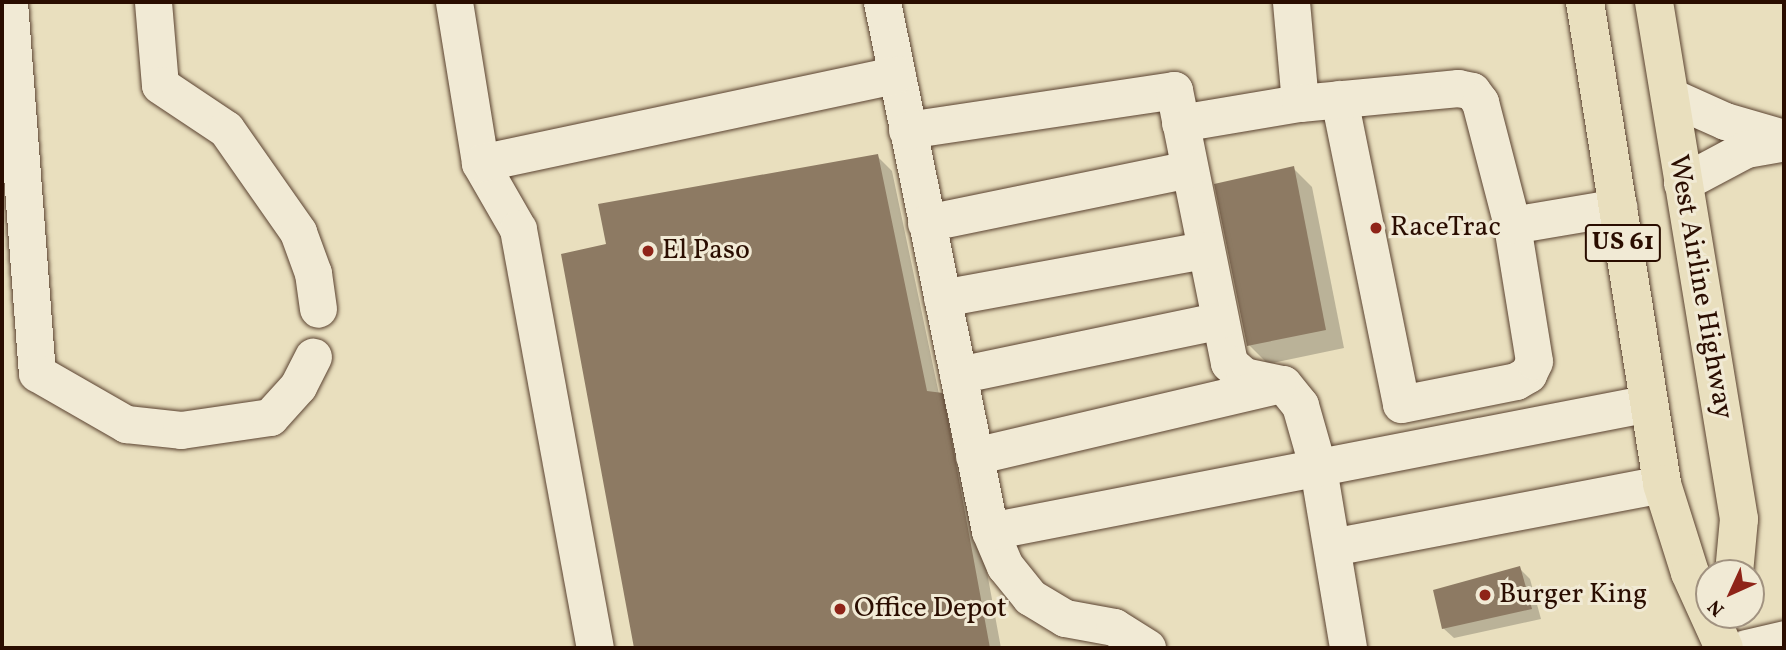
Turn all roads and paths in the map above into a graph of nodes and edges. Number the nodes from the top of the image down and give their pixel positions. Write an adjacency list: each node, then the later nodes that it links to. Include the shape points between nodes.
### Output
1 (9, 2): 25 (lane, via 37,373 126,424 181,430 270,417 298,386)
2 (153, 2): 23 (lane, via 160,85 226,129 298,232 313,273)
3 (454, 2): 15 (lane)
4 (882, 2): 8 (lane)
5 (1291, 2): 11 (lane)
6 (1585, 2): 18 (highway, US 61)
7 (1654, 2): 9 (highway, West Airline Highway / US 61)
8 (897, 74): 13 (lane); 15 (lane)
9 (1669, 96): 14 (lane); 17 (highway, West Airline Highway / US 61)
10 (1339, 99): 11 (lane); 20 (lane, via 1458,88 1472,91 1480,102); 29 (lane)
11 (1300, 103): 12 (lane)
12 (1180, 122): 13 (lane, via 1174,90); 16 (lane)
13 (907, 130): 19 (lane)
14 (1784, 140): 17 (lane, via 1746,149)
15 (480, 163): 39 (lane, via 518,229)
16 (1189, 169): 19 (lane); 21 (lane)
17 (1682, 183): 36 (highway, West Airline Highway / US 61, via 1739,519)
18 (1618, 207): 20 (lane); 28 (highway, US 61)
19 (926, 223): 22 (lane)
20 (1512, 225): 29 (lane, via 1534,361 1528,374)
21 (1204, 250): 22 (lane); 24 (lane)
22 (942, 298): 26 (lane)
23 (317, 309)
24 (1217, 321): 26 (lane); 27 (lane, via 1229,363 1244,376)
25 (313, 357)
26 (958, 375): 31 (lane)
27 (1283, 384): 31 (lane); 32 (lane, via 1300,405)
28 (1649, 403): 30 (lane); 33 (highway, US 61)
29 (1401, 404): 30 (lane)
30 (1408, 450): 32 (lane)
31 (974, 456): 34 (lane)
32 (1318, 468): 34 (lane); 35 (lane)
33 (1662, 484): 35 (lane); 42 (highway, US 61, via 1689,573)
34 (990, 531): 40 (lane, via 1005,566 1030,597 1066,618 1114,627)
35 (1332, 547): 41 (lane)
36 (1735, 559)
37 (1728, 629): 42 (highway, US 61)
38 (1784, 639): 43 (lane)
39 (595, 648)
40 (1147, 648)
41 (1348, 648)
42 (1726, 648)
43 (1746, 648)

